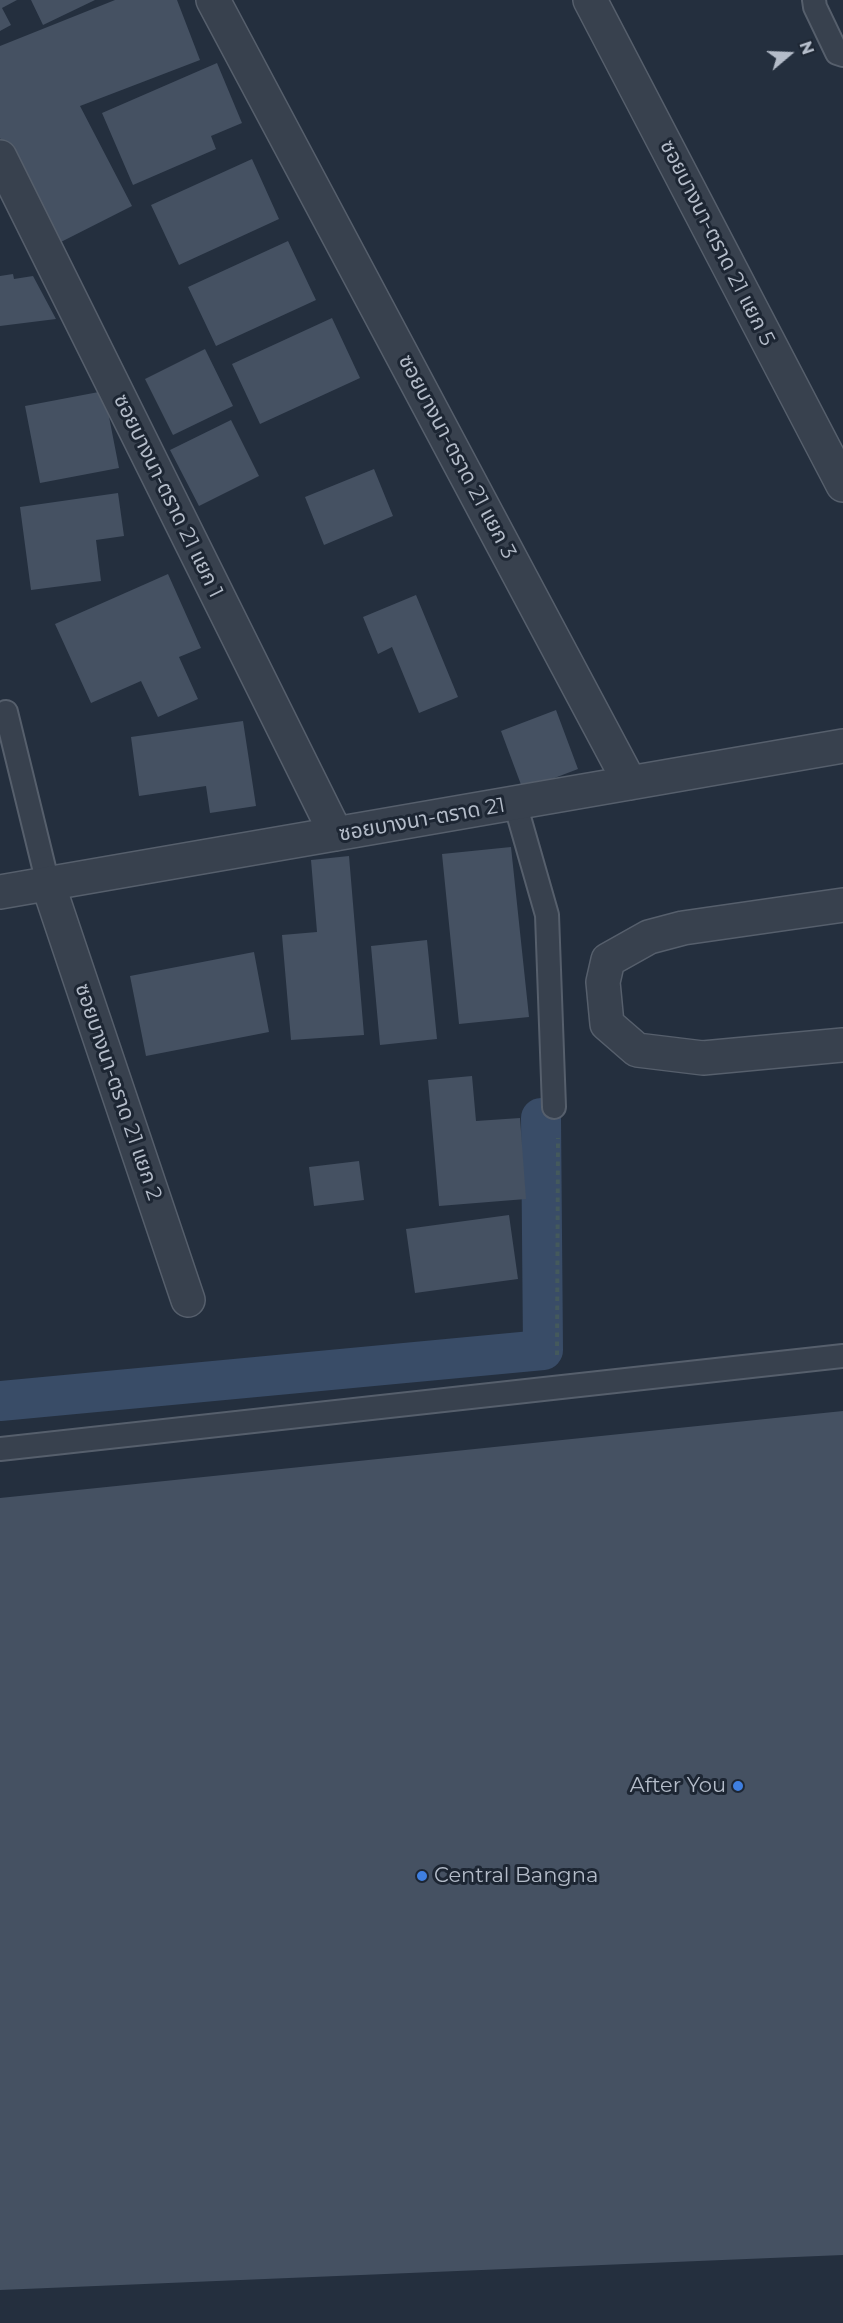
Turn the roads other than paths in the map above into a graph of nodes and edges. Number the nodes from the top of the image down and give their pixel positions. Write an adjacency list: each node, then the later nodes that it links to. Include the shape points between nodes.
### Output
1 (213, 0): 9 (street, ซอยบางนา-ตราด 21 แยก 3)
2 (591, 0): 6 (street, ซอยบางนา-ตราด 21 แยก 5)
3 (814, 0): 4 (lane, via 837,53)
4 (843, 55)
5 (0, 157): 11 (street, ซอยบางนา-ตราด 21 แยก 1)
6 (843, 485)
7 (6, 712): 12 (lane)
8 (843, 746): 9 (street, ซอยบางนา-ตราด 21)
9 (630, 783): 10 (street, ซอยบางนา-ตราด 21)
10 (515, 803): 11 (street, ซอยบางนา-ตราด 21); 16 (lane, via 547,915)
11 (336, 834): 12 (street, ซอยบางนา-ตราด 21)
12 (48, 884): 13 (street, ซอยบางนา-ตราด 21); 17 (street, ซอยบางนา-ตราด 21 แยก 2)
13 (0, 892)
14 (843, 905): 15 (street, via 683,928 649,937 608,960 603,982 607,1024 637,1050 703,1058)
15 (843, 1045)
16 (554, 1107)
17 (188, 1300)
18 (843, 1356): 19 (lane)
19 (0, 1449)

